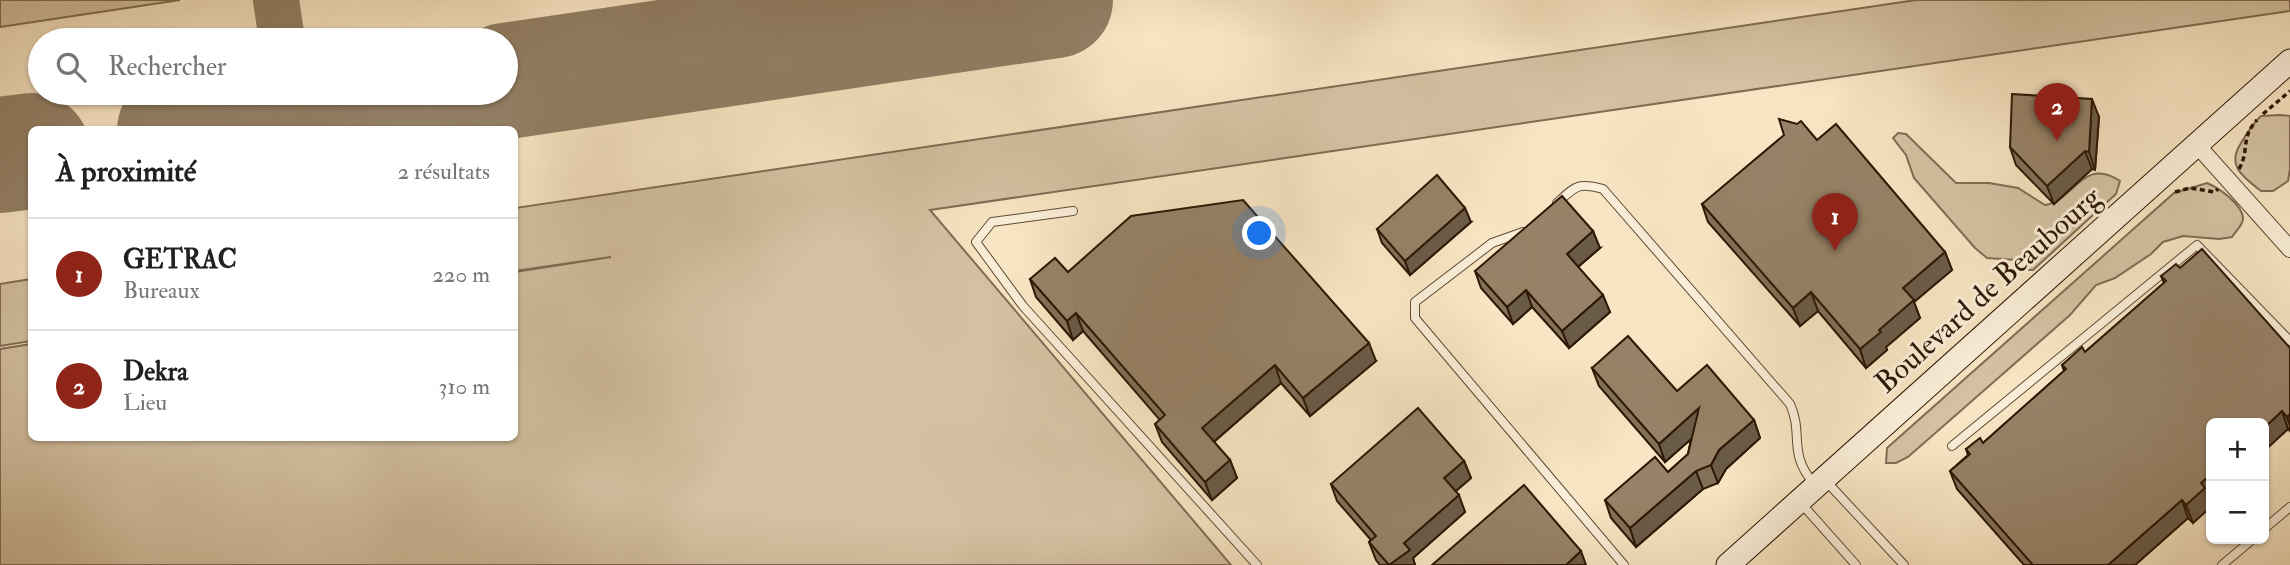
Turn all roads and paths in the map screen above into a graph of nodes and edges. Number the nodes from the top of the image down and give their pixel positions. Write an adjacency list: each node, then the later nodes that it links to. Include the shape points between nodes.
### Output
1 (2290, 61): 3 (main road, Boulevard de Beaubourg)
2 (2290, 91): 4 (path, via 2247,131 2244,159)
3 (2197, 145): 4 (street); 12 (main road, Boulevard de Beaubourg)
4 (2228, 179): 5 (path, via 2215,192 2190,188); 9 (street)
5 (2174, 193)
6 (1549, 209): 12 (lane, via 1577,185 1603,189 1790,404 1796,446)
7 (1073, 211): 16 (lane, via 992,222 976,242 1023,306)
8 (1530, 226): 17 (lane, via 1492,243 1415,302 1415,318)
9 (2290, 249)
10 (2290, 341): 11 (lane, via 2197,244)
11 (1952, 446)
12 (1810, 484): 18 (main road, Boulevard de Beaubourg); 19 (lane); 20 (lane)
13 (2290, 507): 14 (lane)
14 (2269, 525)
15 (2247, 544): 21 (lane)
16 (1257, 565)
17 (1624, 565)
18 (1728, 565)
19 (1856, 565)
20 (1904, 565)
21 (2222, 565)

